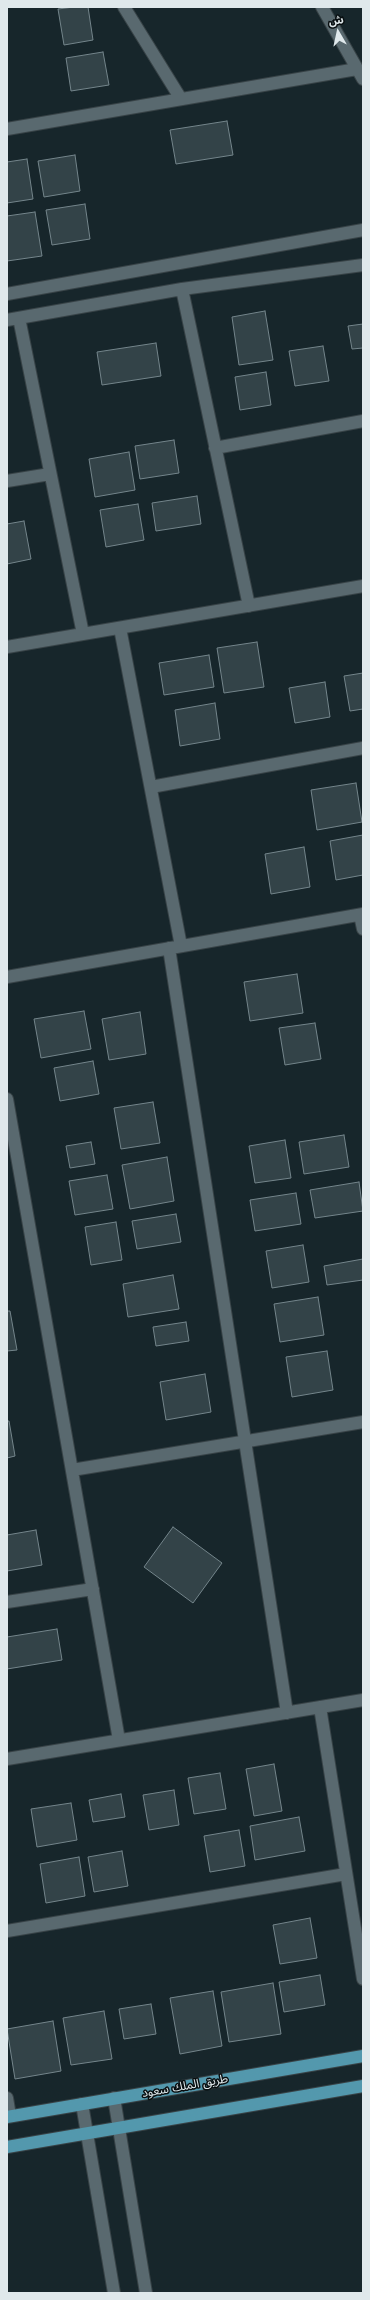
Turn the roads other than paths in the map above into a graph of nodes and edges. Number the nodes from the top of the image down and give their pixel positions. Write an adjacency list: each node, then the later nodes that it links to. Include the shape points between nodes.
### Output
1 (124, 7): 4 (street)
2 (322, 7): 3 (street)
3 (360, 74): 4 (street)
4 (182, 99): 5 (street)
5 (7, 129)
6 (363, 230): 9 (street)
7 (363, 265): 8 (street)
8 (182, 290): 10 (street); 12 (street)
9 (7, 294)
10 (13, 319): 13 (street)
11 (363, 421): 12 (street)
12 (215, 448): 16 (street)
13 (50, 474): 14 (street); 18 (street)
14 (7, 481)
15 (363, 586): 16 (street)
16 (249, 606): 17 (street)
17 (120, 628): 18 (street); 21 (street)
18 (83, 634): 19 (street)
19 (7, 647)
20 (363, 748): 21 (street)
21 (151, 787): 24 (street)
22 (362, 914): 23 (street); 24 (street)
23 (363, 929)
24 (175, 947): 25 (street); 29 (street)
25 (7, 977)
26 (7, 1098): 27 (street)
27 (12, 1162): 30 (street)
28 (363, 1422): 29 (street)
29 (245, 1442): 30 (street); 35 (street)
30 (72, 1470): 31 (street)
31 (92, 1589): 32 (street); 36 (street)
32 (7, 1602)
33 (363, 1700): 34 (street)
34 (320, 1707): 35 (street); 38 (street)
35 (287, 1713): 36 (street)
36 (119, 1740): 37 (street)
37 (7, 1759)
38 (346, 1874): 39 (street); 40 (street)
39 (7, 1931)
40 (363, 1979)
41 (363, 2056): 44 (main road, طريق الملك سعود)
42 (363, 2086): 47 (main road)
43 (7, 2098): 46 (street)
44 (114, 2098): 45 (main road, طريق الملك سعود); 47 (street)
45 (82, 2104): 46 (main road, طريق الملك سعود); 48 (street)
46 (9, 2117)
47 (119, 2128): 48 (main road); 51 (street)
48 (87, 2133): 49 (main road); 50 (street)
49 (7, 2147)
50 (114, 2293)
51 (146, 2293)

